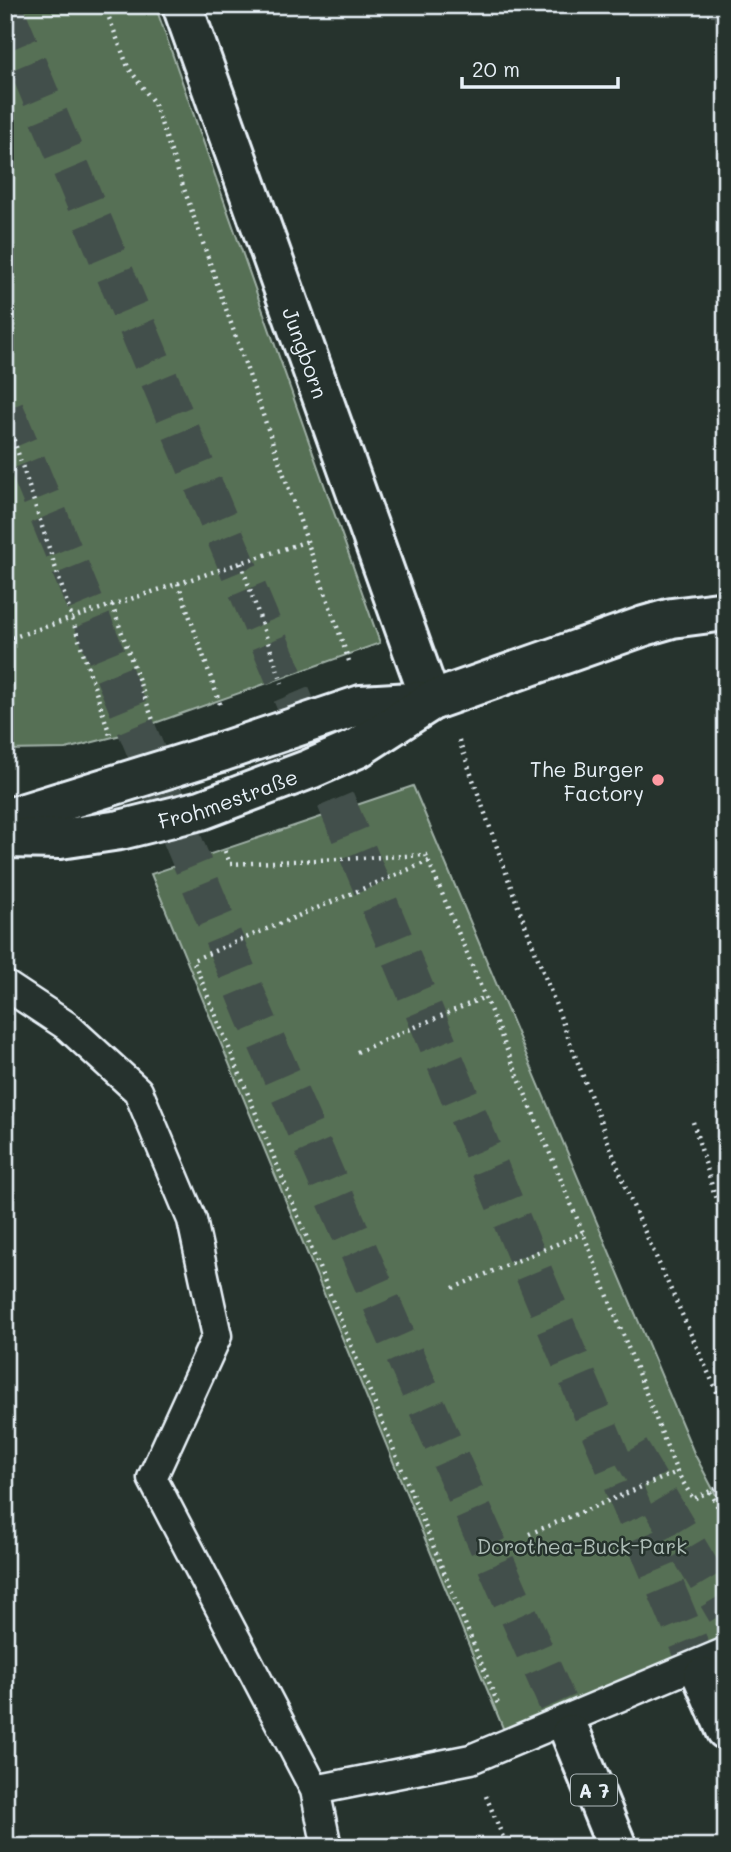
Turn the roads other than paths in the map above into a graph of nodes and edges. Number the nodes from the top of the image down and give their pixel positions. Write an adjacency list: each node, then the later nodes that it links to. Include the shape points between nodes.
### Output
1 (182, 5): 3 (main road, Jungborn)
2 (726, 611): 3 (main road, Frohmestraße, via 644,626)
3 (438, 698): 4 (main road, Frohmestraße, via 361,705); 5 (main road, Frohmestraße, via 358,748 201,810 60,839)
4 (5, 819)
5 (5, 838)
6 (5, 985): 10 (lane, via 67,1026 138,1091 192,1220 217,1336 152,1478)
7 (715, 1665): 8 (main road); 10 (lane, via 471,1759)
8 (726, 1730)
9 (571, 1734): 12 (main road, A 7)
10 (315, 1790): 11 (lane)
11 (327, 1847)
12 (617, 1847)

